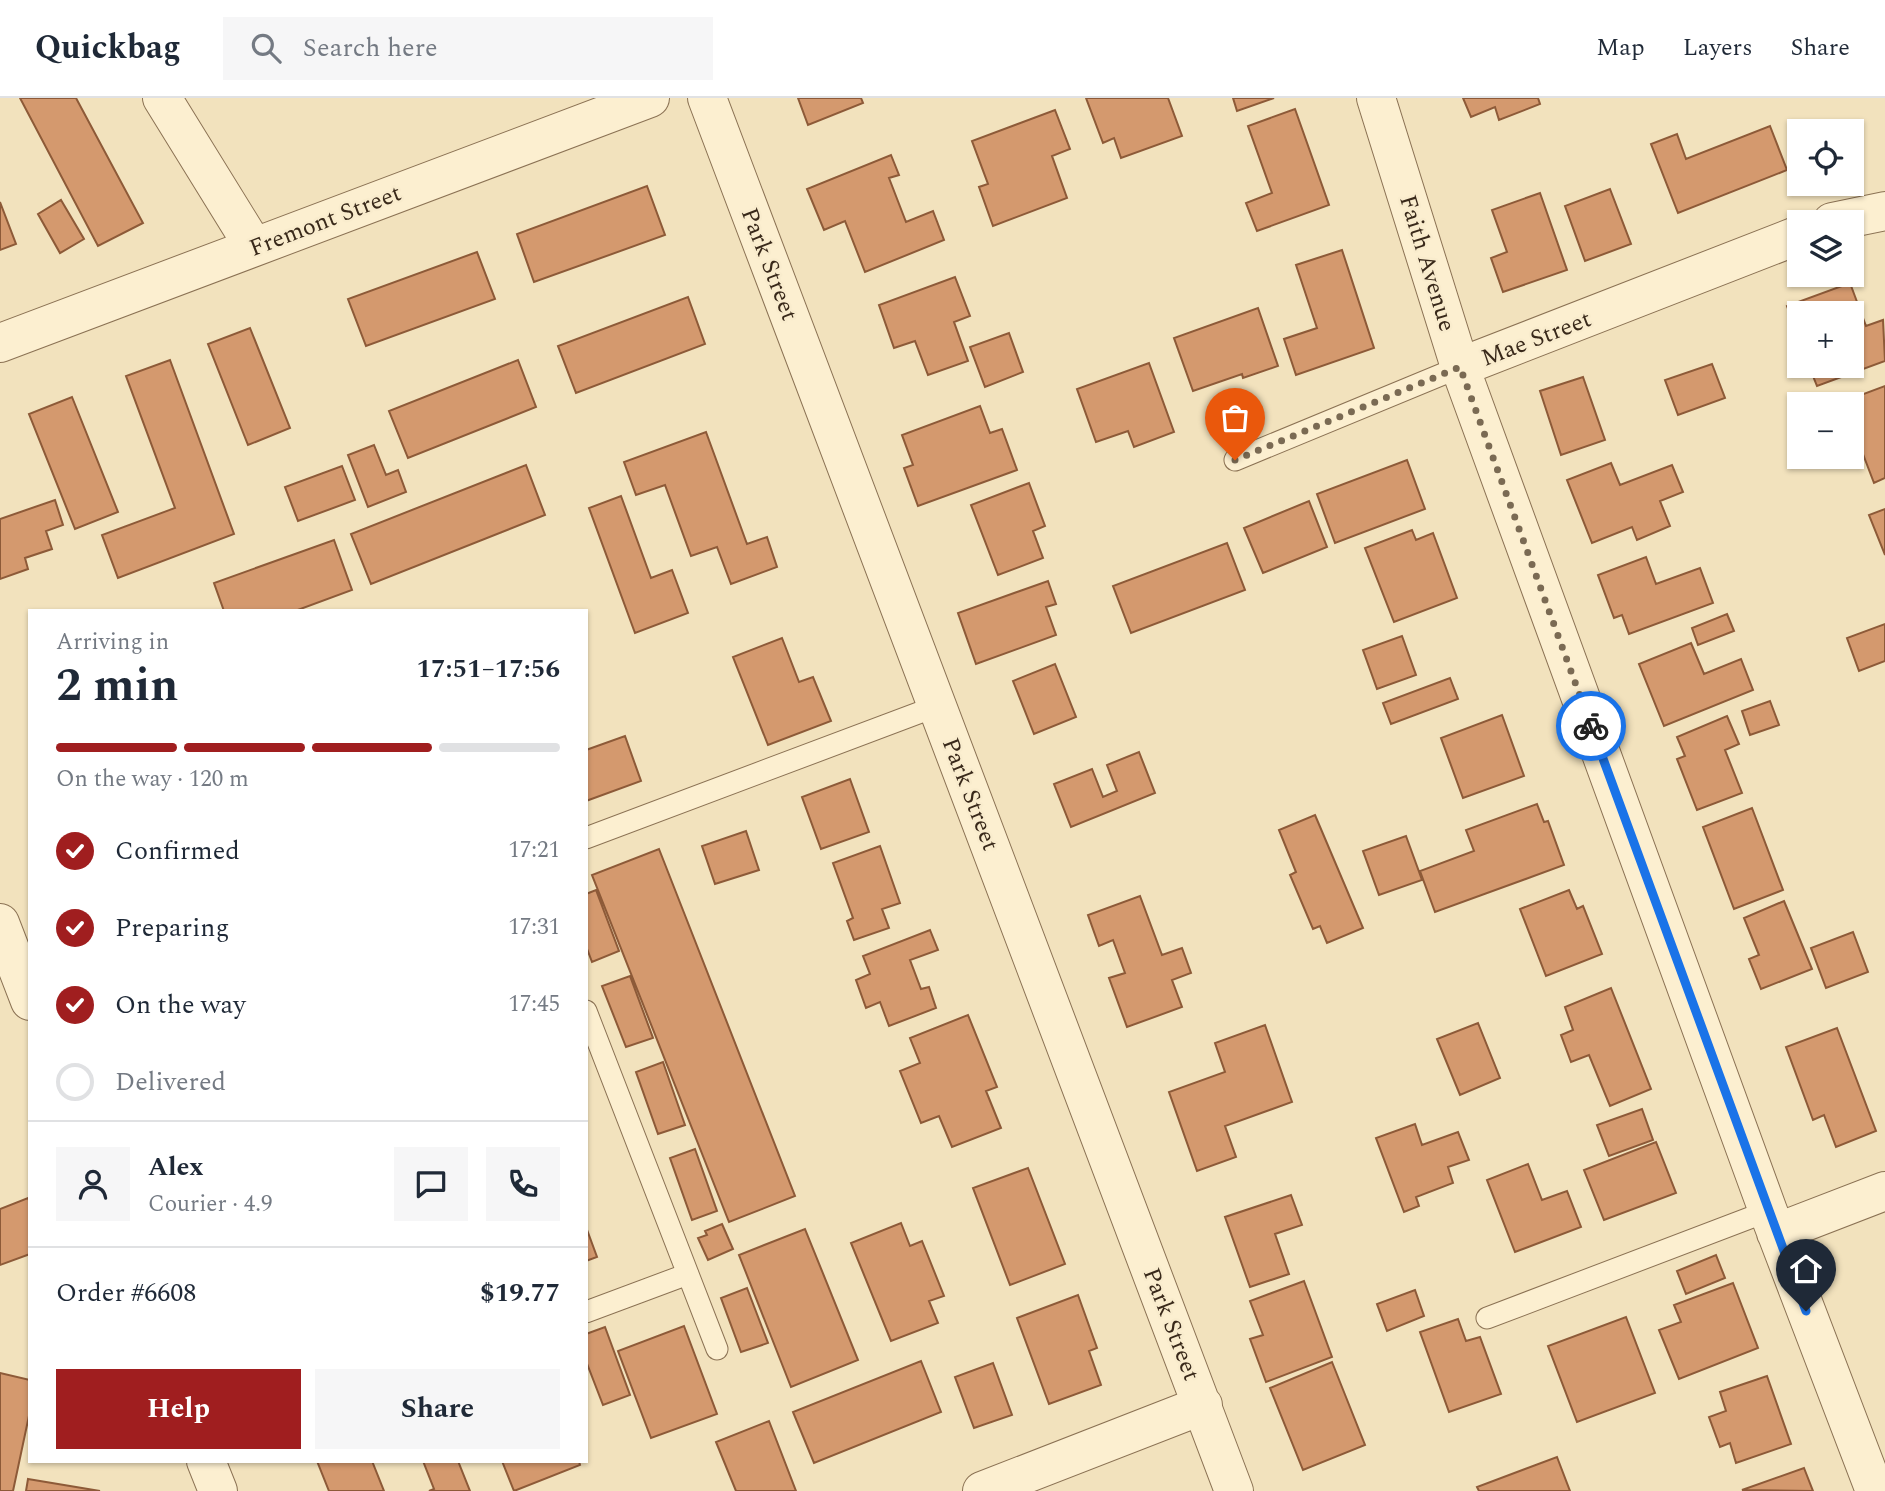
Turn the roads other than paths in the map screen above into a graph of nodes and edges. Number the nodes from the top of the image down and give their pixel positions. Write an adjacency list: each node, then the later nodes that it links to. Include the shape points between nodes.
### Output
1 (162, 98): 8 (street)
2 (650, 98): 8 (street, Fremont Street)
3 (707, 98): 12 (street, Park Street)
4 (1376, 98): 10 (street, Faith Avenue)
5 (1885, 211): 6 (street)
6 (1864, 215)
7 (1787, 240): 10 (street, Mae Street)
8 (254, 247): 9 (street, Fremont Street)
9 (0, 343)
10 (1460, 367): 11 (lane, Mae Street); 18 (street, Faith Avenue)
11 (1235, 460)
12 (937, 706): 13 (lane); 23 (street, Park Street)
13 (588, 837)
14 (0, 923): 15 (street)
15 (28, 996)
16 (588, 1016): 19 (lane)
17 (1885, 1192): 18 (street)
18 (1772, 1222): 21 (lane); 28 (street, Faith Avenue)
19 (688, 1273): 20 (lane); 22 (lane)
20 (588, 1311)
21 (1487, 1318)
22 (717, 1349)
23 (1203, 1405): 26 (street); 27 (street, Park Street)
24 (207, 1463): 25 (street)
25 (218, 1491)
26 (982, 1491)
27 (1234, 1491)
28 (1875, 1491)

